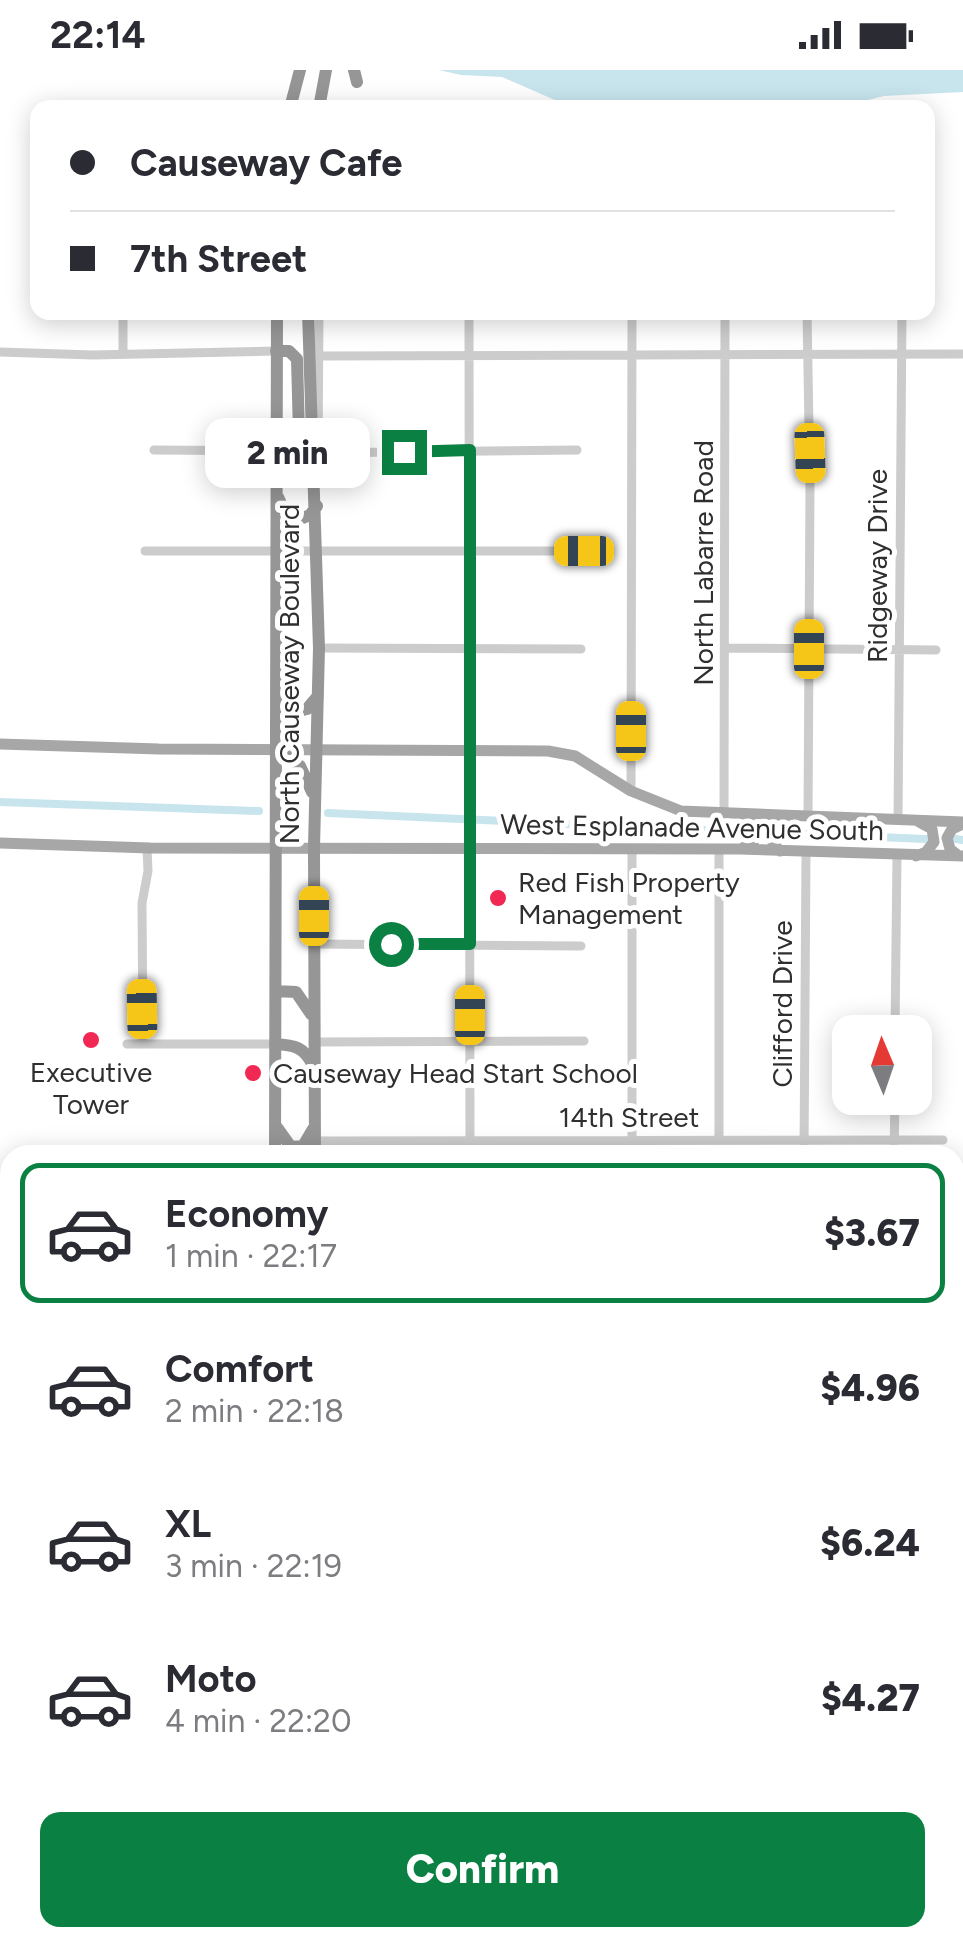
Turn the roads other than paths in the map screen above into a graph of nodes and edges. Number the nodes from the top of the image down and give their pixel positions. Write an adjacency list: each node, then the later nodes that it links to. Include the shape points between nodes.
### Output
1 (300, 70): 3 (highway)
2 (326, 70): 4 (highway)
3 (292, 100)
4 (320, 100)
5 (123, 320): 16 (street)
6 (277, 320): 14 (highway, North Causeway Boulevard)
7 (308, 320): 28 (highway, North Causeway Boulevard)
8 (319, 320): 22 (street)
9 (469, 320): 23 (street)
10 (632, 320): 21 (street)
11 (724, 320): 17 (street, North Labarre Road)
12 (807, 320): 18 (street)
13 (902, 320): 19 (street, Ridgeway Drive)
14 (276, 350): 16 (street); 27 (highway, North Causeway Boulevard); 28 (highway, via 289,350 296,359 300,433)
15 (0, 352): 16 (street)
16 (123, 352)
17 (726, 354): 18 (street); 21 (street); 37 (street, North Labarre Road)
18 (806, 354): 19 (street); 40 (street)
19 (900, 354): 20 (street); 41 (street, Ridgeway Drive)
20 (963, 354)
21 (632, 355): 23 (street); 49 (street)
22 (319, 356): 23 (street); 28 (street)
23 (470, 356): 25 (street)
24 (154, 450): 27 (street)
25 (470, 450): 26 (street); 28 (street); 33 (street)
26 (577, 450)
27 (278, 451): 29 (highway, North Causeway Boulevard)
28 (314, 453): 30 (highway, North Causeway Boulevard)
29 (277, 495): 30 (highway, via 291,518 303,519); 34 (highway, North Causeway Boulevard)
30 (316, 500): 35 (highway, North Causeway Boulevard)
31 (145, 551): 34 (street)
32 (584, 551): 33 (street)
33 (470, 552): 35 (street); 38 (street)
34 (277, 553): 35 (street); 44 (highway, North Causeway Boulevard)
35 (318, 554): 36 (highway, North Causeway Boulevard)
36 (319, 648): 38 (street); 43 (highway, North Causeway Boulevard)
37 (726, 648): 40 (street); 51 (street, North Labarre Road)
38 (470, 649): 39 (street); 46 (street)
39 (581, 649)
40 (809, 649): 41 (street); 54 (street)
41 (898, 650): 42 (street); 55 (street, Ridgeway Drive)
42 (936, 650)
43 (319, 695): 44 (highway, via 300,711); 48 (highway, North Causeway Boulevard)
44 (277, 696): 47 (highway, North Causeway Boulevard)
45 (0, 744): 47 (main road)
46 (470, 749): 48 (main road); 49 (main road, via 576,756); 59 (street)
47 (277, 750): 48 (main road); 50 (highway, via 300,766); 60 (highway, North Causeway Boulevard)
48 (316, 750): 50 (highway, North Causeway Boulevard)
49 (632, 790): 51 (main road, via 681,811)
50 (315, 798): 61 (highway, North Causeway Boulevard)
51 (724, 814): 52 (main road)
52 (741, 815): 53 (main road); 64 (main road, via 751,819 756,835)
53 (787, 816): 54 (main road); 66 (main road, via 769,833)
54 (808, 817): 55 (main road)
55 (898, 820): 56 (main road)
56 (916, 820): 57 (main road); 69 (main road, via 934,836 930,848)
57 (963, 823): 70 (main road, via 947,838)
58 (0, 842): 62 (main road, West Esplanade Avenue South)
59 (470, 842): 61 (main road, West Esplanade Avenue South); 63 (main road, West Esplanade Avenue South); 72 (street)
60 (277, 846): 61 (main road, West Esplanade Avenue South); 62 (main road, West Esplanade Avenue South); 74 (highway, North Causeway Boulevard)
61 (314, 847): 71 (highway, North Causeway Boulevard)
62 (147, 848): 81 (street)
63 (632, 849): 65 (main road, West Esplanade Avenue South); 89 (street)
64 (739, 849): 65 (main road, West Esplanade Avenue South); 66 (main road, West Esplanade Avenue South)
65 (719, 850): 87 (street)
66 (780, 851): 67 (main road, West Esplanade Avenue South)
67 (806, 854): 68 (main road, West Esplanade Avenue South); 88 (street, Clifford Drive)
68 (897, 856): 69 (main road, West Esplanade Avenue South); 75 (street)
69 (916, 856): 70 (main road, West Esplanade Avenue South)
70 (961, 856)
71 (314, 944): 72 (street); 76 (highway, North Causeway Boulevard)
72 (470, 944): 73 (street); 78 (street)
73 (581, 946)
74 (276, 992): 76 (highway, via 296,992); 82 (highway, North Causeway Boulevard)
75 (895, 1015)
76 (313, 1016): 77 (highway, North Causeway Boulevard)
77 (313, 1042): 78 (street); 83 (highway, North Causeway Boulevard)
78 (470, 1042): 79 (street); 92 (street)
79 (584, 1042)
80 (127, 1044): 81 (street)
81 (143, 1044): 82 (street)
82 (275, 1044): 83 (highway, via 304,1050); 85 (highway, North Causeway Boulevard)
83 (314, 1068): 86 (highway, North Causeway Boulevard)
84 (895, 1115): 90 (street)
85 (274, 1124): 93 (highway, North Causeway Boulevard); 94 (highway)
86 (315, 1124): 95 (highway); 96 (highway, North Causeway Boulevard)
87 (719, 1139): 88 (street, 14th Street); 89 (street, 14th Street); 100 (street)
88 (804, 1139): 90 (street, 14th Street); 101 (street, Clifford Drive)
89 (632, 1140): 92 (street, 14th Street); 99 (street)
90 (894, 1140): 91 (street, 14th Street); 102 (street)
91 (943, 1140)
92 (470, 1141): 97 (street, 14th Street); 98 (street)
93 (274, 1145)
94 (286, 1145)
95 (301, 1145)
96 (315, 1145)
97 (381, 1145)
98 (470, 1145)
99 (632, 1145)
100 (719, 1145)
101 (804, 1145)
102 (894, 1145)

